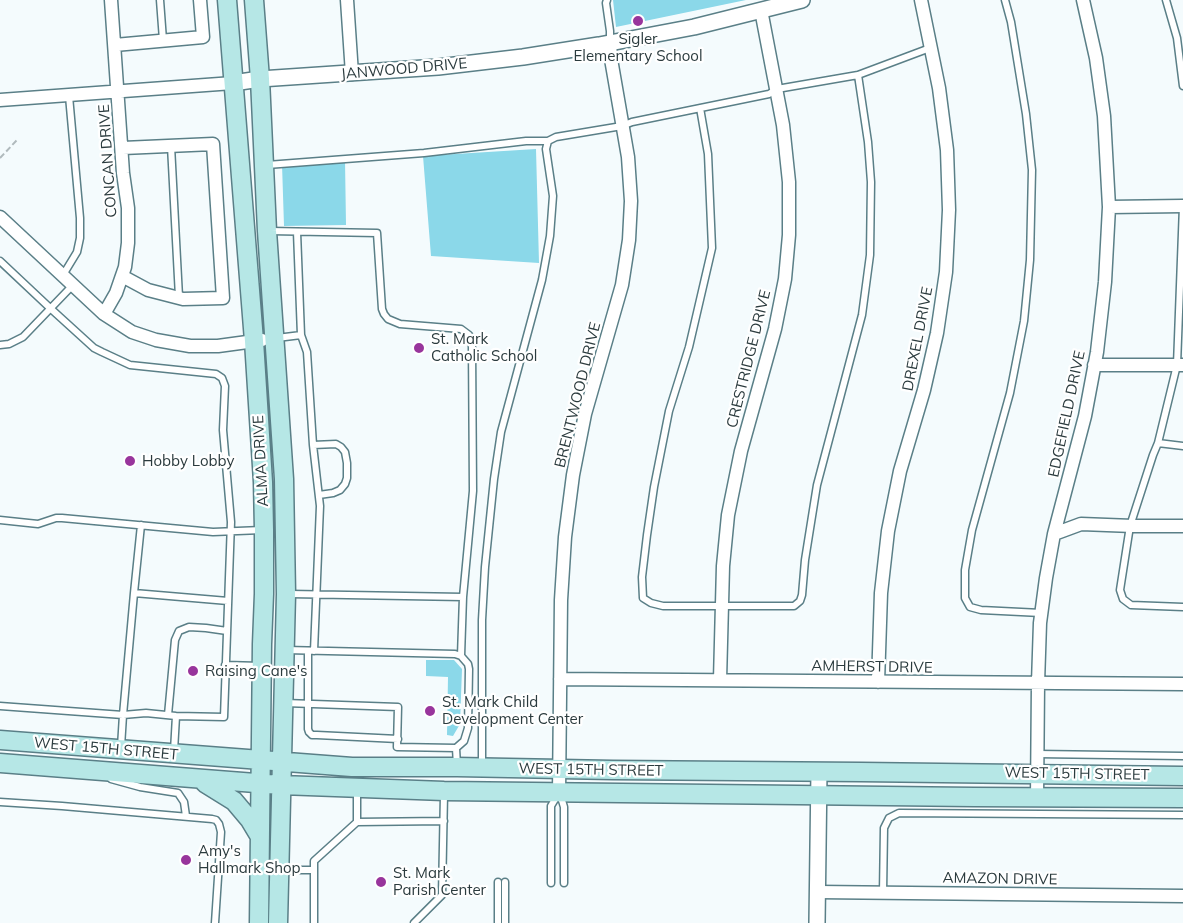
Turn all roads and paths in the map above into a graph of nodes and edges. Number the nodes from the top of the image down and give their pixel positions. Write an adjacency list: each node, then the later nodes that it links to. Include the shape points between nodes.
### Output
1 (111, 0): 16 (street, CONCAN DRIVE)
2 (160, 0): 14 (lane)
3 (200, 0): 14 (street, via 203,37)
4 (227, 0): 21 (main road, ALMA DRIVE)
5 (254, 0): 20 (main road, ALMA DRIVE)
6 (347, 0): 18 (street)
7 (607, 0): 15 (lane)
8 (802, 0): 13 (street, JANWOOD DRIVE)
9 (921, 0): 17 (street, DREXEL DRIVE)
10 (1005, 0): 73 (lane, via 1032,170 1030,260 1024,321 1010,393 972,530 965,598 970,607 981,610)
11 (1083, 0): 36 (street, EDGEFIELD DRIVE, via 1104,116)
12 (1166, 0): 22 (lane)
13 (770, 6): 15 (street, JANWOOD DRIVE, via 694,27); 23 (street, CRESTRIDGE DRIVE)
14 (163, 40): 16 (street)
15 (610, 43): 18 (street, JANWOOD DRIVE, via 523,57); 28 (street, BRENTWOOD DRIVE)
16 (115, 45): 24 (street, CONCAN DRIVE)
17 (931, 48): 19 (lane); 82 (street, DREXEL DRIVE, via 947,150 946,272 937,333 888,531)
18 (352, 74): 20 (street, JANWOOD DRIVE)
19 (858, 75): 23 (lane); 71 (lane, via 871,182 870,255 862,315 817,485 802,595 794,606)
20 (260, 79): 21 (street, JANWOOD DRIVE); 34 (main road, ALMA DRIVE)
21 (233, 83): 24 (street, JANWOOD DRIVE); 50 (main road, ALMA DRIVE)
22 (1183, 86)
23 (777, 89): 27 (lane); 71 (street, CRESTRIDGE DRIVE, via 789,182 785,279 728,515)
24 (118, 93): 25 (street, JANWOOD DRIVE); 32 (street, CONCAN DRIVE)
25 (69, 96): 26 (street, JANWOOD DRIVE); 41 (lane, via 80,237 77,252)
26 (0, 100)
27 (700, 108): 28 (lane); 71 (lane, via 708,153 712,248 689,347 669,411 642,577 643,598 651,603)
28 (622, 126): 30 (lane); 80 (street, BRENTWOOD DRIVE, via 631,201 629,240 622,285 585,414 573,476 563,558)
29 (17, 140): 33 (path)
30 (548, 141): 34 (lane); 103 (lane, via 553,196 550,236 501,432 494,479 482,620)
31 (171, 145): 32 (street); 45 (lane); 45 (street, via 213,144 223,298)
32 (123, 148): 42 (street, CONCAN DRIVE, via 128,243)
33 (0, 158)
34 (264, 165): 38 (main road, ALMA DRIVE)
35 (1183, 206): 36 (street); 44 (lane)
36 (1108, 207): 52 (street, EDGEFIELD DRIVE, via 1105,282)
37 (0, 217): 41 (street)
38 (267, 231): 39 (lane); 49 (main road, ALMA DRIVE)
39 (297, 232): 48 (lane); 69 (lane, via 378,233 384,315 400,324 461,329 472,340 473,491)
40 (0, 261): 46 (lane)
41 (63, 275): 43 (street)
42 (122, 276): 45 (street, via 148,290); 47 (street, CONCAN DRIVE)
43 (72, 286): 46 (lane); 47 (street)
44 (1181, 289): 53 (lane)
45 (179, 298)
46 (50, 308): 51 (lane, via 17,342); 63 (lane, via 94,348 125,364 216,374 222,378)
47 (104, 315): 50 (street, via 132,332 190,346)
48 (300, 335): 49 (lane); 55 (lane, via 307,352)
49 (275, 338): 50 (street); 67 (main road, ALMA DRIVE)
50 (254, 341): 62 (main road, ALMA DRIVE)
51 (0, 345)
52 (1094, 365): 53 (street); 64 (street, EDGEFIELD DRIVE)
53 (1180, 365): 54 (lane)
54 (1158, 443): 56 (lane); 60 (lane)
55 (313, 445): 57 (lane); 57 (lane, via 336,444 345,452 347,463 347,478 340,490)
56 (1183, 446)
57 (319, 495): 68 (lane)
58 (0, 520): 59 (lane, via 38,524 62,518)
59 (141, 525): 63 (lane); 65 (lane)
60 (1130, 526): 61 (street); 64 (street, via 1081,524); 72 (lane, via 1122,599 1131,604)
61 (1183, 526)
62 (264, 530): 63 (lane); 66 (main road, ALMA DRIVE)
63 (230, 532): 70 (lane)
64 (1054, 534): 73 (street, EDGEFIELD DRIVE)
65 (134, 593): 70 (lane); 88 (lane)
66 (264, 594): 67 (main road); 79 (main road, ALMA DRIVE)
67 (286, 594): 68 (lane); 75 (main road, ALMA DRIVE)
68 (316, 595): 69 (lane); 76 (lane)
69 (463, 597): 77 (lane)
70 (228, 601): 74 (lane)
71 (721, 607): 81 (street, CRESTRIDGE DRIVE)
72 (1183, 607)
73 (1041, 613): 83 (street, EDGEFIELD DRIVE)
74 (226, 631): 78 (lane); 89 (lane, via 189,627 179,631 175,640)
75 (285, 650): 76 (lane); 85 (main road, ALMA DRIVE)
76 (311, 651): 77 (lane); 86 (lane)
77 (461, 656): 93 (lane, via 469,669 468,728 464,741)
78 (225, 665): 79 (lane); 89 (lane, via 224,717)
79 (261, 666): 98 (main road, ALMA DRIVE)
80 (560, 679): 81 (street, AMHERST DRIVE); 104 (street, BRENTWOOD DRIVE)
81 (720, 680): 82 (street, AMHERST DRIVE)
82 (878, 682): 83 (street, AMHERST DRIVE)
83 (1038, 683): 84 (street, AMHERST DRIVE); 96 (street, EDGEFIELD DRIVE)
84 (1183, 684)
85 (284, 703): 86 (lane); 99 (main road, ALMA DRIVE)
86 (308, 704): 90 (lane, via 308,729 312,735); 90 (lane, via 398,707)
87 (0, 706): 88 (lane)
88 (123, 715): 89 (lane); 94 (lane)
89 (172, 716): 95 (lane)
90 (398, 739): 92 (lane)
91 (0, 740): 94 (main road, WEST 15TH STREET)
92 (397, 747): 93 (lane); 102 (lane)
93 (456, 748): 101 (lane)
94 (121, 750): 95 (main road, WEST 15TH STREET); 107 (main road)
95 (174, 754): 98 (main road, WEST 15TH STREET)
96 (1038, 754): 97 (lane); 108 (street, EDGEFIELD DRIVE)
97 (1183, 756)
98 (260, 760): 99 (main road, WEST 15TH STREET); 111 (main road, ALMA DRIVE)
99 (282, 762): 102 (main road, WEST 15TH STREET); 112 (main road, ALMA DRIVE)
100 (0, 763): 105 (main road, WEST 15TH STREET)
101 (457, 767): 102 (main road, WEST 15TH STREET); 103 (main road, WEST 15TH STREET)
102 (397, 768)
103 (482, 768): 104 (main road, WEST 15TH STREET)
104 (560, 769): 106 (main road, WEST 15TH STREET); 115 (street, BRENTWOOD DRIVE)
105 (98, 771): 107 (main road, WEST 15TH STREET); 121 (lane, via 123,783 178,793)
106 (819, 771): 108 (main road, WEST 15TH STREET); 116 (street)
107 (118, 773): 110 (main road, WEST 15TH STREET)
108 (1037, 774): 109 (main road, WEST 15TH STREET); 117 (street, EDGEFIELD DRIVE)
109 (1183, 776)
110 (198, 779): 111 (main road, WEST 15TH STREET); 124 (main road, via 234,801)
111 (260, 784): 112 (main road, WEST 15TH STREET); 124 (main road, ALMA DRIVE)
112 (281, 785): 113 (main road, WEST 15TH STREET); 125 (main road, ALMA DRIVE)
113 (357, 788): 114 (main road, WEST 15TH STREET); 123 (lane)
114 (444, 791): 115 (main road, WEST 15TH STREET); 122 (lane)
115 (559, 793): 116 (main road, WEST 15TH STREET); 127 (lane, via 551,806); 128 (lane, via 564,807)
116 (819, 795): 117 (main road, WEST 15TH STREET); 129 (street)
117 (1038, 798): 118 (main road, WEST 15TH STREET)
118 (1183, 798)
119 (0, 802): 121 (lane)
120 (1183, 815): 130 (lane, via 899,813 889,818 884,828)
121 (186, 816): 132 (lane, via 216,820 221,828)
122 (444, 821): 123 (lane); 136 (lane, via 442,895)
123 (357, 822): 126 (lane, via 314,861)
124 (259, 835): 133 (main road, ALMA DRIVE)
125 (279, 870): 126 (lane); 134 (main road, ALMA DRIVE)
126 (314, 870): 135 (lane)
127 (551, 883)
128 (564, 883)
129 (818, 892): 130 (street, AMAZON DRIVE); 139 (street)
130 (883, 892): 131 (street, AMAZON DRIVE)
131 (1183, 896)
132 (215, 923)
133 (259, 923)
134 (278, 923)
135 (314, 923)
136 (414, 923)
137 (498, 923): 138 (lane, via 502,882)
138 (505, 923)
139 (817, 923)

